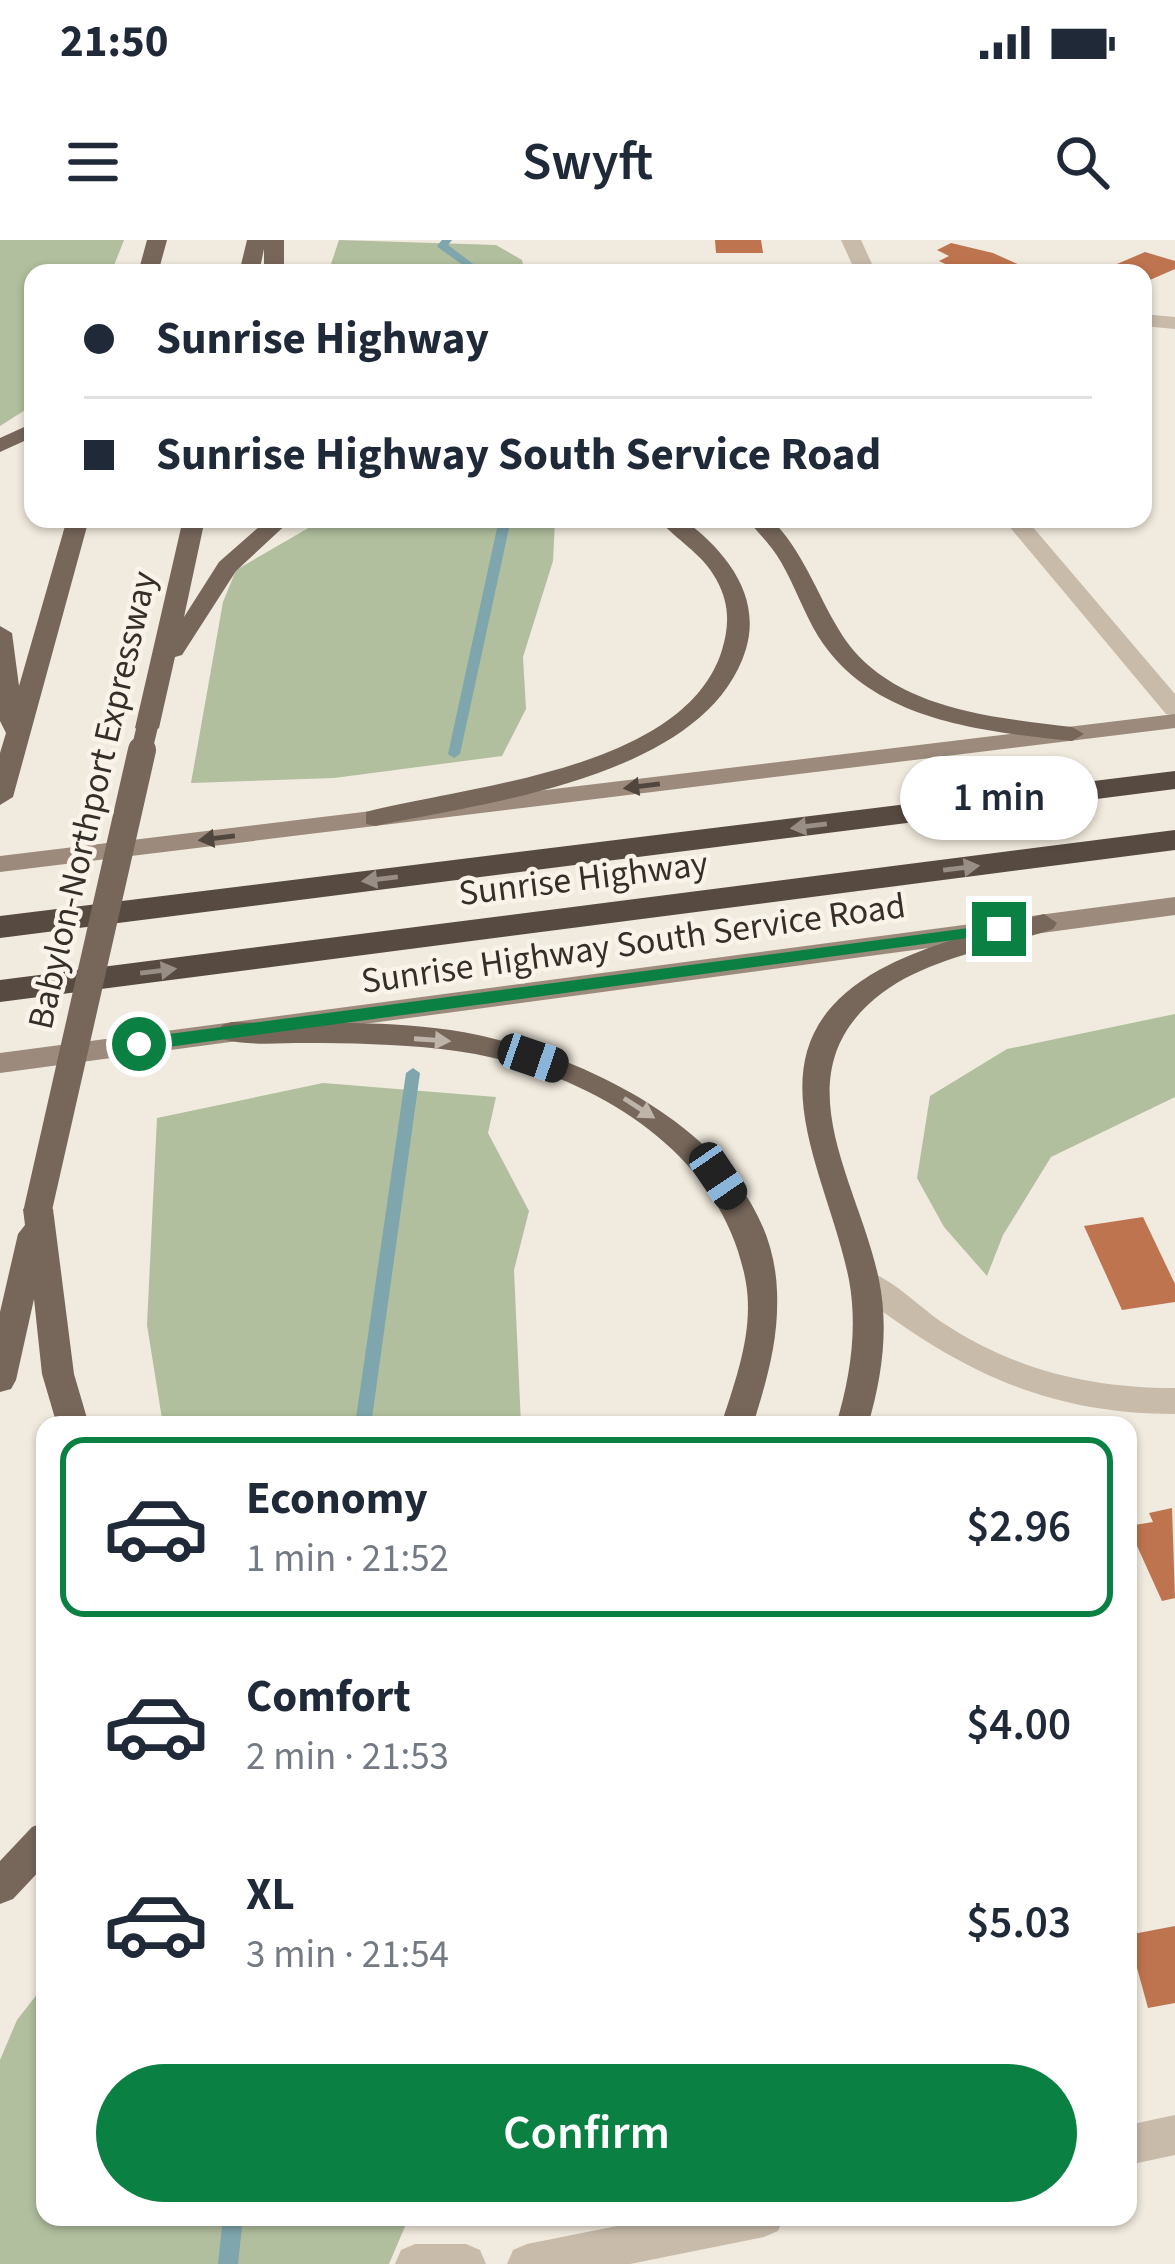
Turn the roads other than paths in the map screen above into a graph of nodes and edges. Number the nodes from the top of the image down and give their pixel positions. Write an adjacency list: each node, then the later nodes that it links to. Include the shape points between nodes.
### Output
1 (75, 528): 12 (main road)
2 (192, 528): 8 (main road, Babylon-Northport Expressway)
3 (271, 528): 8 (main road, via 227,567)
4 (678, 528): 15 (main road, via 723,571 739,607 733,662 708,696 628,754)
5 (766, 528): 11 (main road, via 793,558 844,656 875,682 941,711)
6 (1022, 528): 9 (street)
7 (0, 633): 12 (main road)
8 (161, 670): 24 (main road, Babylon-Northport Expressway, bridge)
9 (1175, 709)
10 (1175, 721): 11 (main road)
11 (1072, 734): 15 (main road, one-way to 15)
12 (15, 745): 14 (main road)
13 (1175, 780): 20 (highway, Sunrise Highway, one-way to 20)
14 (0, 797)
15 (375, 818): 17 (main road, one-way to 17)
16 (1175, 840): 21 (highway, Sunrise Highway, one-way to 16)
17 (0, 864)
18 (1175, 906): 19 (main road)
19 (1044, 923): 22 (main road, Sunrise Highway South Service Road); 25 (main road, via 893,976 862,996 827,1036 813,1075 814,1117)
20 (0, 927)
21 (0, 991)
22 (232, 1032): 23 (main road); 29 (main road, one-way to 29, via 477,1045 563,1069 663,1125 718,1176 759,1258 767,1323)
23 (0, 1063)
24 (38, 1209): 26 (main road, Babylon-Northport Expressway); 28 (main road)
25 (865, 1282): 27 (street, via 978,1363 1018,1381 1082,1398); 30 (main road, via 866,1372)
26 (0, 1380)
27 (1175, 1401)
28 (70, 1416)
29 (741, 1416)
30 (854, 1416)
31 (36, 1849): 32 (main road)
32 (0, 1888)
33 (1175, 2135): 34 (street)
34 (1137, 2143)
35 (719, 2226): 38 (street)
36 (416, 2264): 37 (street)
37 (466, 2264)
38 (527, 2264)

